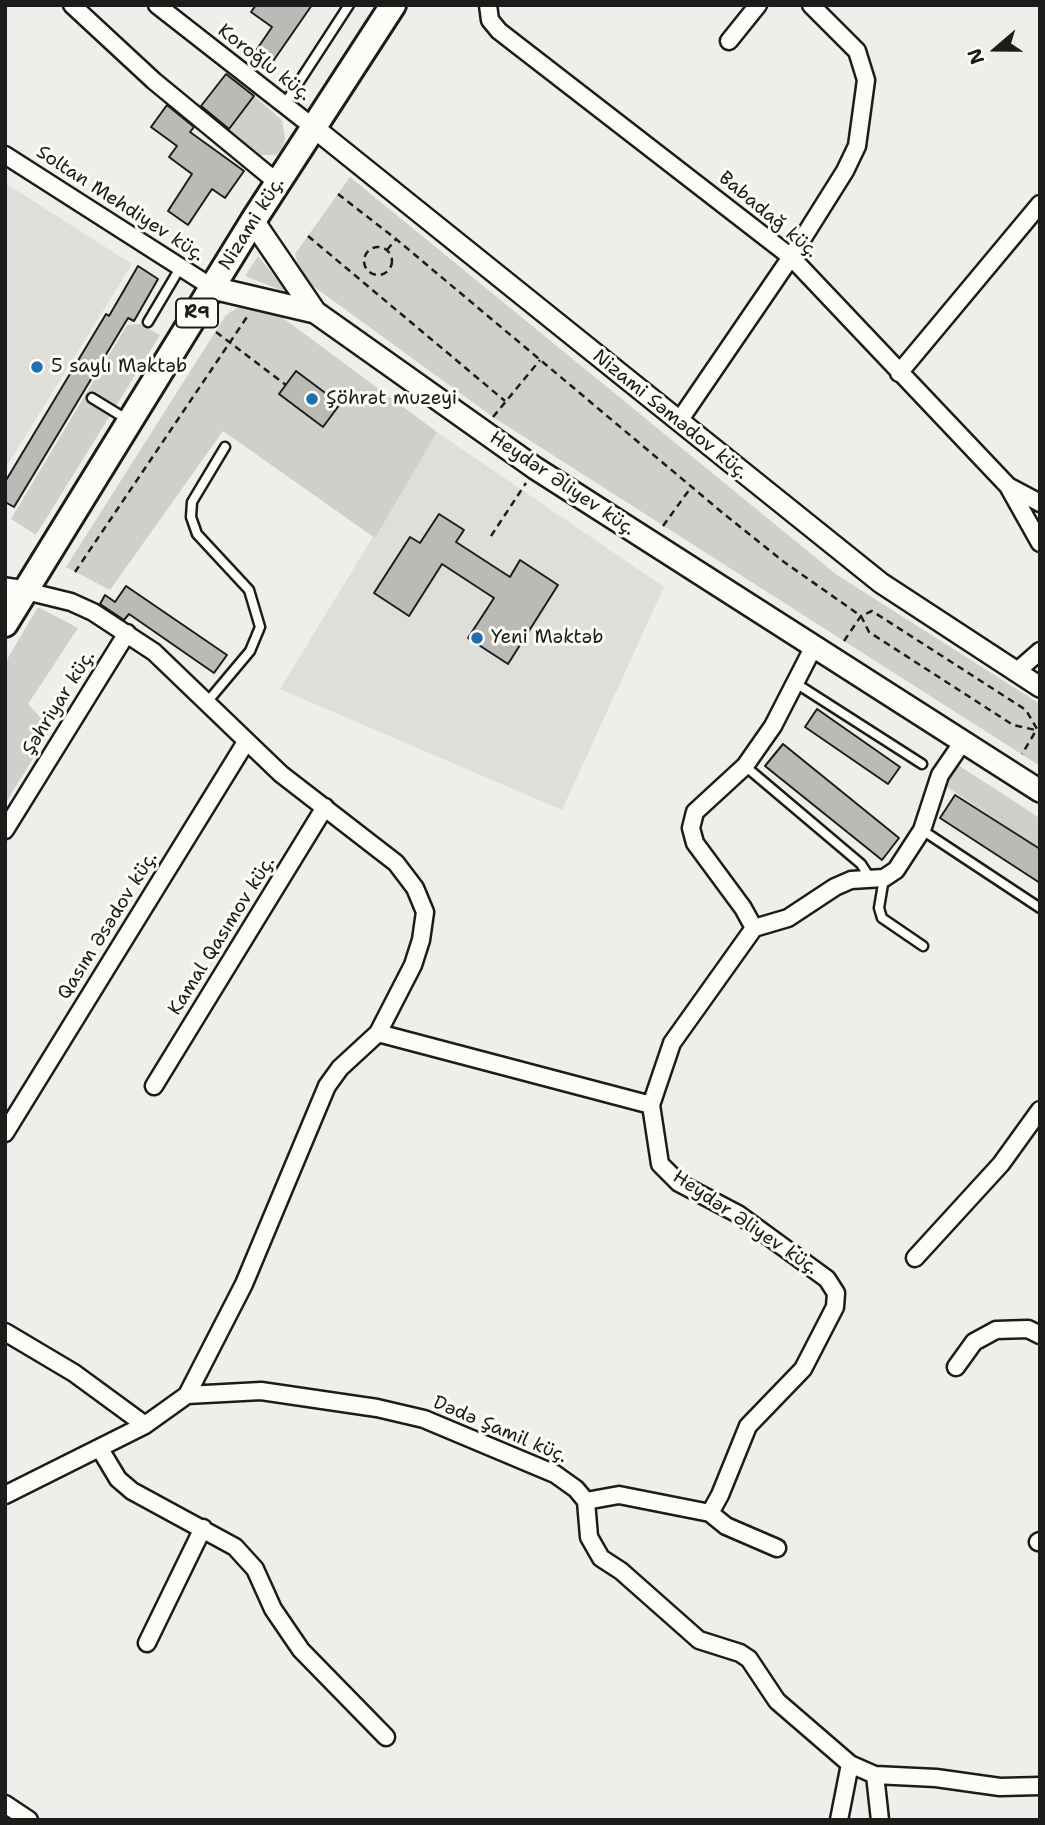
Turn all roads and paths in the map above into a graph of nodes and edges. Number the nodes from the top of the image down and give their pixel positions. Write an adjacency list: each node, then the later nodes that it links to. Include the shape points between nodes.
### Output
1 (72, 5): 12 (street, via 154,81)
2 (157, 5): 9 (street, Koroğlu küç.)
3 (349, 5): 9 (lane)
4 (393, 5): 10 (highway, Nizami küç. / R9)
5 (488, 5): 19 (street, Babadağ küç., via 490,20 499,31)
6 (758, 5): 8 (street)
7 (811, 5): 19 (street, via 857,51 866,80 857,146)
8 (729, 41)
9 (284, 104): 10 (street, Koroğlu küç.)
10 (313, 127): 12 (highway, Nizami küç. / R9); 35 (street, Nizami Səmədov küç.)
11 (5, 155): 20 (street, Soltan Mehdiyev küç.)
12 (278, 183): 15 (highway, Nizami küç. / R9)
13 (338, 194): 17 (path)
14 (1040, 204): 30 (street)
15 (253, 221): 23 (highway, Nizami küç. / R9); 25 (main road)
16 (307, 236): 22 (path)
17 (396, 239): 18 (path); 29 (path)
18 (387, 250): 21 (path, via 370,248 363,264); 21 (path, via 392,257 385,273)
19 (791, 257): 30 (street, Babadağ küç.); 35 (street)
20 (180, 268): 23 (street, Soltan Mehdiyev küç.); 26 (lane)
21 (368, 271): 22 (path)
22 (360, 280): 33 (path)
23 (213, 288): 25 (main road); 36 (highway, Nizami küç. / R9)
24 (255, 305): 28 (path)
25 (315, 312): 38 (main road, Heydər Əliyev küç.)
26 (148, 322)
27 (216, 332): 28 (path)
28 (229, 342): 31 (path); 45 (path)
29 (540, 360): 33 (path); 39 (path)
30 (899, 373): 40 (street, Babadağ küç.)
31 (286, 385)
32 (92, 398): 36 (lane)
33 (505, 401): 34 (path)
34 (493, 417)
35 (679, 421): 53 (street, Nizami Səmədov küç., via 881,583)
36 (130, 422): 46 (highway, Nizami küç. / R9)
37 (225, 447): 56 (lane, via 192,502 191,517 198,534 249,590 260,626 250,650)
38 (535, 468): 43 (path); 51 (main road, Heydər Əliyev küç.)
39 (692, 486): 42 (path); 47 (path)
40 (1008, 486): 41 (street, Babadağ küç.); 44 (street)
41 (1040, 503)
42 (663, 526)
43 (491, 537)
44 (1040, 543)
45 (75, 572)
46 (15, 589): 48 (highway, Nizami küç. / R9); 49 (street, via 71,602)
47 (860, 616): 50 (path); 57 (path, via 869,632 1013,725); 57 (path, via 872,611 1026,710)
48 (5, 624)
49 (127, 633): 56 (street); 65 (street, Şəhriyar küç.)
50 (844, 641)
51 (813, 648): 54 (street); 59 (main road, Heydər Əliyev küç.)
52 (1040, 651): 53 (street)
53 (1016, 672): 55 (street, Nizami Səmədov küç.)
54 (797, 684): 61 (lane); 62 (street)
55 (1040, 687)
56 (208, 701): 58 (street)
57 (1038, 730): 60 (path)
58 (246, 742): 64 (street); 75 (street, Qasım Əsədov küç.)
59 (962, 743): 63 (main road, Heydər Əliyev küç.); 66 (street, via 940,775)
60 (1022, 754)
61 (922, 764)
62 (746, 766): 67 (lane); 69 (street, via 695,812 691,828 695,844)
63 (1040, 790)
64 (325, 807): 71 (street, via 396,863 415,888 425,912 413,965); 72 (street, Kamal Qasımov küç.)
65 (5, 830)
66 (922, 830): 67 (street, via 909,853); 68 (lane)
67 (877, 878): 69 (street, via 843,884 788,918); 70 (lane, via 882,918)
68 (1040, 908)
69 (754, 928): 73 (street, Heydər Əliyev küç., via 672,1043)
70 (923, 946)
71 (378, 1033): 73 (street); 80 (street, via 327,1086 244,1284)
72 (154, 1086)
73 (652, 1105): 85 (street, Heydər Əliyev küç., via 660,1164 679,1183 738,1214 827,1279 836,1293 835,1307 803,1369 748,1426)
74 (1040, 1110): 76 (street, via 1001,1164)
75 (5, 1133)
76 (915, 1258)
77 (5, 1332): 81 (street, via 74,1373)
78 (1040, 1335): 79 (street, via 1028,1329 996,1330 974,1342)
79 (956, 1367)
80 (187, 1395): 81 (street); 84 (street, Dədə Şamil küç., via 261,1391 424,1419 555,1474)
81 (145, 1425): 82 (street)
82 (100, 1449): 83 (street); 86 (street, via 118,1479 132,1491)
83 (5, 1495)
84 (586, 1501): 85 (street, via 619,1495); 90 (street, via 589,1537 601,1558 699,1640 750,1659 777,1700)
85 (710, 1513): 87 (street, via 726,1526)
86 (203, 1528): 88 (street); 89 (street, via 235,1547 255,1569 273,1609 301,1650)
87 (778, 1548)
88 (147, 1643)
89 (386, 1737)
90 (850, 1763): 91 (street); 95 (street)
91 (875, 1775): 92 (street, via 1000,1787); 96 (street)
92 (1040, 1786)
93 (5, 1804): 94 (street)
94 (29, 1820)
95 (839, 1820)
96 (880, 1820)

